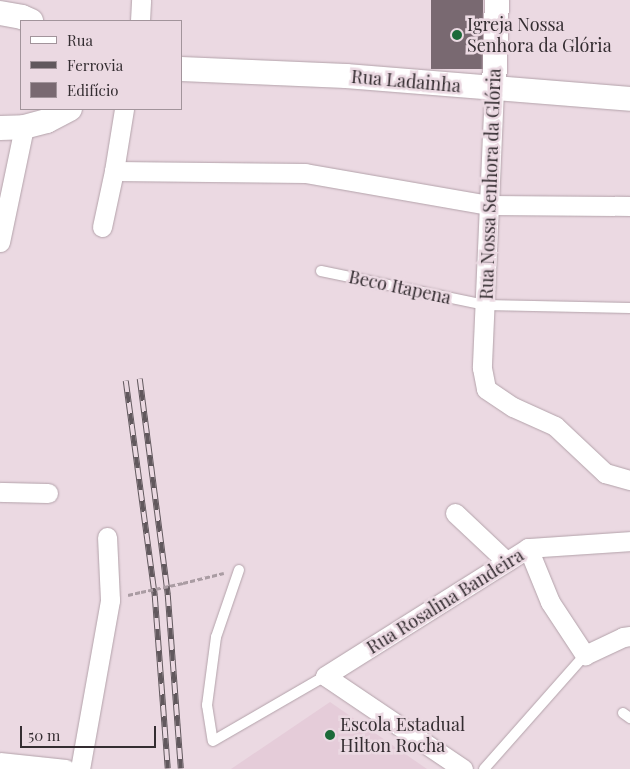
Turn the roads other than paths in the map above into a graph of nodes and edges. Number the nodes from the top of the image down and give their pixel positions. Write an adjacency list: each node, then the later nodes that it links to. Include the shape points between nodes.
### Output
1 (141, 0): 5 (street)
2 (497, 0): 7 (street, Rua Nossa Senhora da Glória)
3 (0, 13): 4 (street)
4 (29, 20)
5 (140, 20)
6 (182, 69): 7 (street, Rua Ladainha, via 346,76)
7 (494, 89): 8 (street, Rua Ladainha); 14 (street, Rua Nossa Senhora da Glória)
8 (630, 99)
9 (68, 110): 11 (street, via 48,122)
10 (124, 110): 13 (street)
11 (24, 127): 12 (street); 17 (street)
12 (0, 128)
13 (114, 171): 14 (street, via 305,173); 16 (street)
14 (489, 204): 15 (street); 19 (street, Rua Nossa Senhora da Glória)
15 (630, 206)
16 (102, 227)
17 (0, 242)
18 (321, 271): 19 (lane, Beco Itapena)
19 (485, 305): 20 (lane, Beco Itapena); 21 (street, Rua Nossa Senhora da Glória, via 482,368 486,389 513,407 555,426 606,473)
20 (630, 308)
21 (630, 480)
22 (0, 492): 23 (street)
23 (48, 493)
24 (455, 513): 28 (street)
25 (107, 537): 35 (street, via 110,600)
26 (630, 541): 27 (street, Rua Rosalina Bandeira)
27 (528, 548): 28 (street, Rua Rosalina Bandeira); 31 (street, via 550,602)
28 (507, 562): 32 (street, Rua Rosalina Bandeira)
29 (238, 570): 32 (lane, via 216,637 207,705 214,741)
30 (630, 636): 31 (street, via 623,636)
31 (585, 655): 37 (lane)
32 (325, 676): 36 (street)
33 (0, 762): 34 (street)
34 (66, 769)
35 (80, 769)
36 (463, 769)
37 (484, 769)

